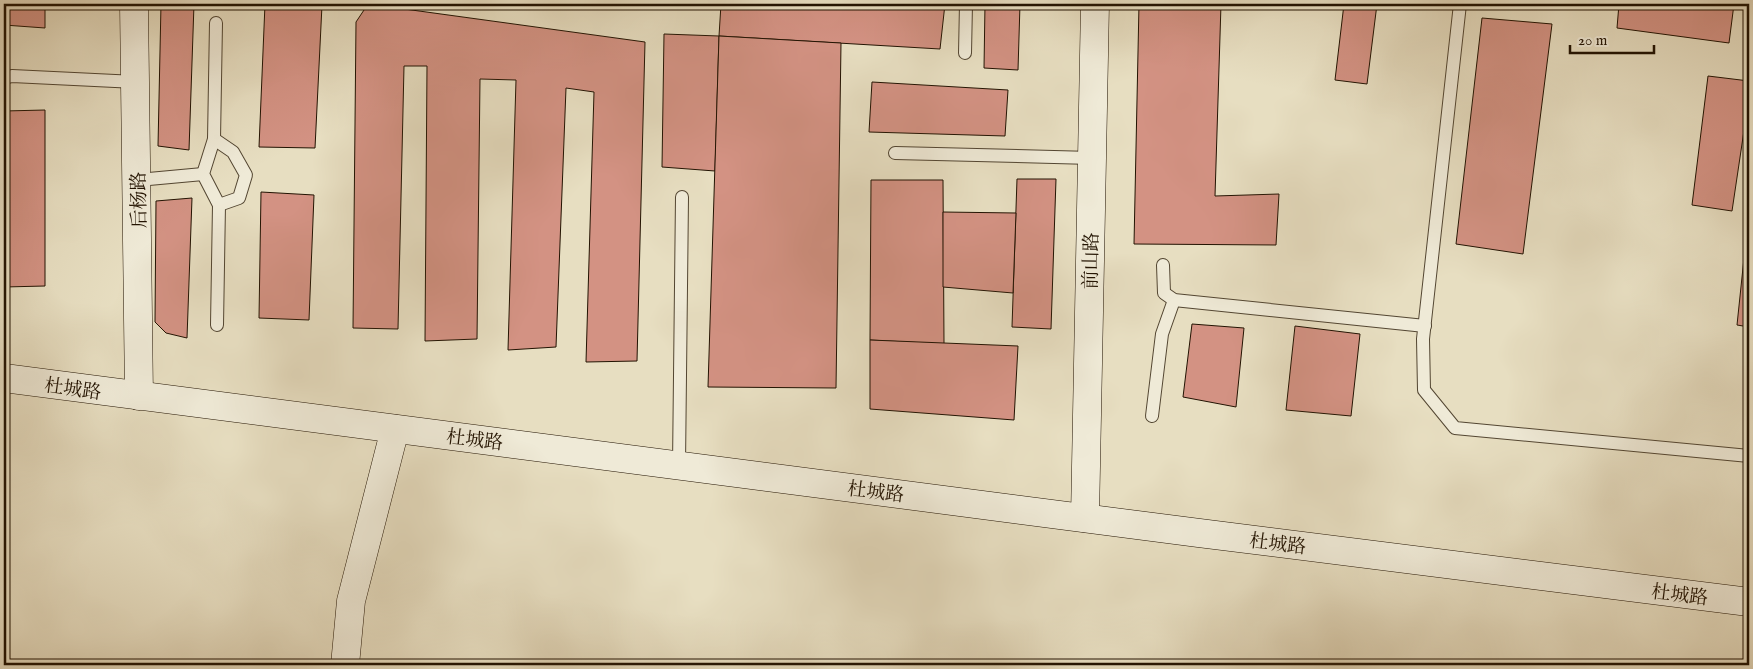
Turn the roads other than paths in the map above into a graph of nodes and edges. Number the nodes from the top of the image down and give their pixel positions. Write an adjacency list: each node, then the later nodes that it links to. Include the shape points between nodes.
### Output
1 (134, 4): 8 (street, 后杨路)
2 (966, 4): 6 (lane)
3 (1095, 4): 11 (street, 前山路)
4 (1460, 4): 19 (lane)
5 (216, 23): 9 (lane)
6 (965, 53)
7 (4, 78): 8 (lane)
8 (136, 82): 13 (street, 后杨路)
9 (214, 139): 12 (lane); 15 (lane, via 233,152 246,175 240,198)
10 (895, 153): 11 (lane)
11 (1092, 158): 26 (street, 前山路)
12 (203, 174): 13 (lane); 15 (lane)
13 (138, 180): 21 (street, 后杨路)
14 (682, 197): 25 (lane)
15 (219, 205): 18 (lane)
16 (1162, 265): 17 (lane, via 1164,293)
17 (1174, 300): 19 (lane); 22 (lane, via 1162,334)
18 (217, 324)
19 (1425, 326): 24 (lane, via 1424,390 1455,428)
20 (4, 378): 21 (street, 杜城路)
21 (139, 396): 23 (street, 杜城路)
22 (1152, 416)
23 (395, 429): 25 (street, 杜城路); 28 (street, via 351,601)
24 (1749, 456)
25 (679, 465): 26 (street, 杜城路)
26 (1085, 518): 27 (street, 杜城路)
27 (1749, 602)
28 (345, 665)

